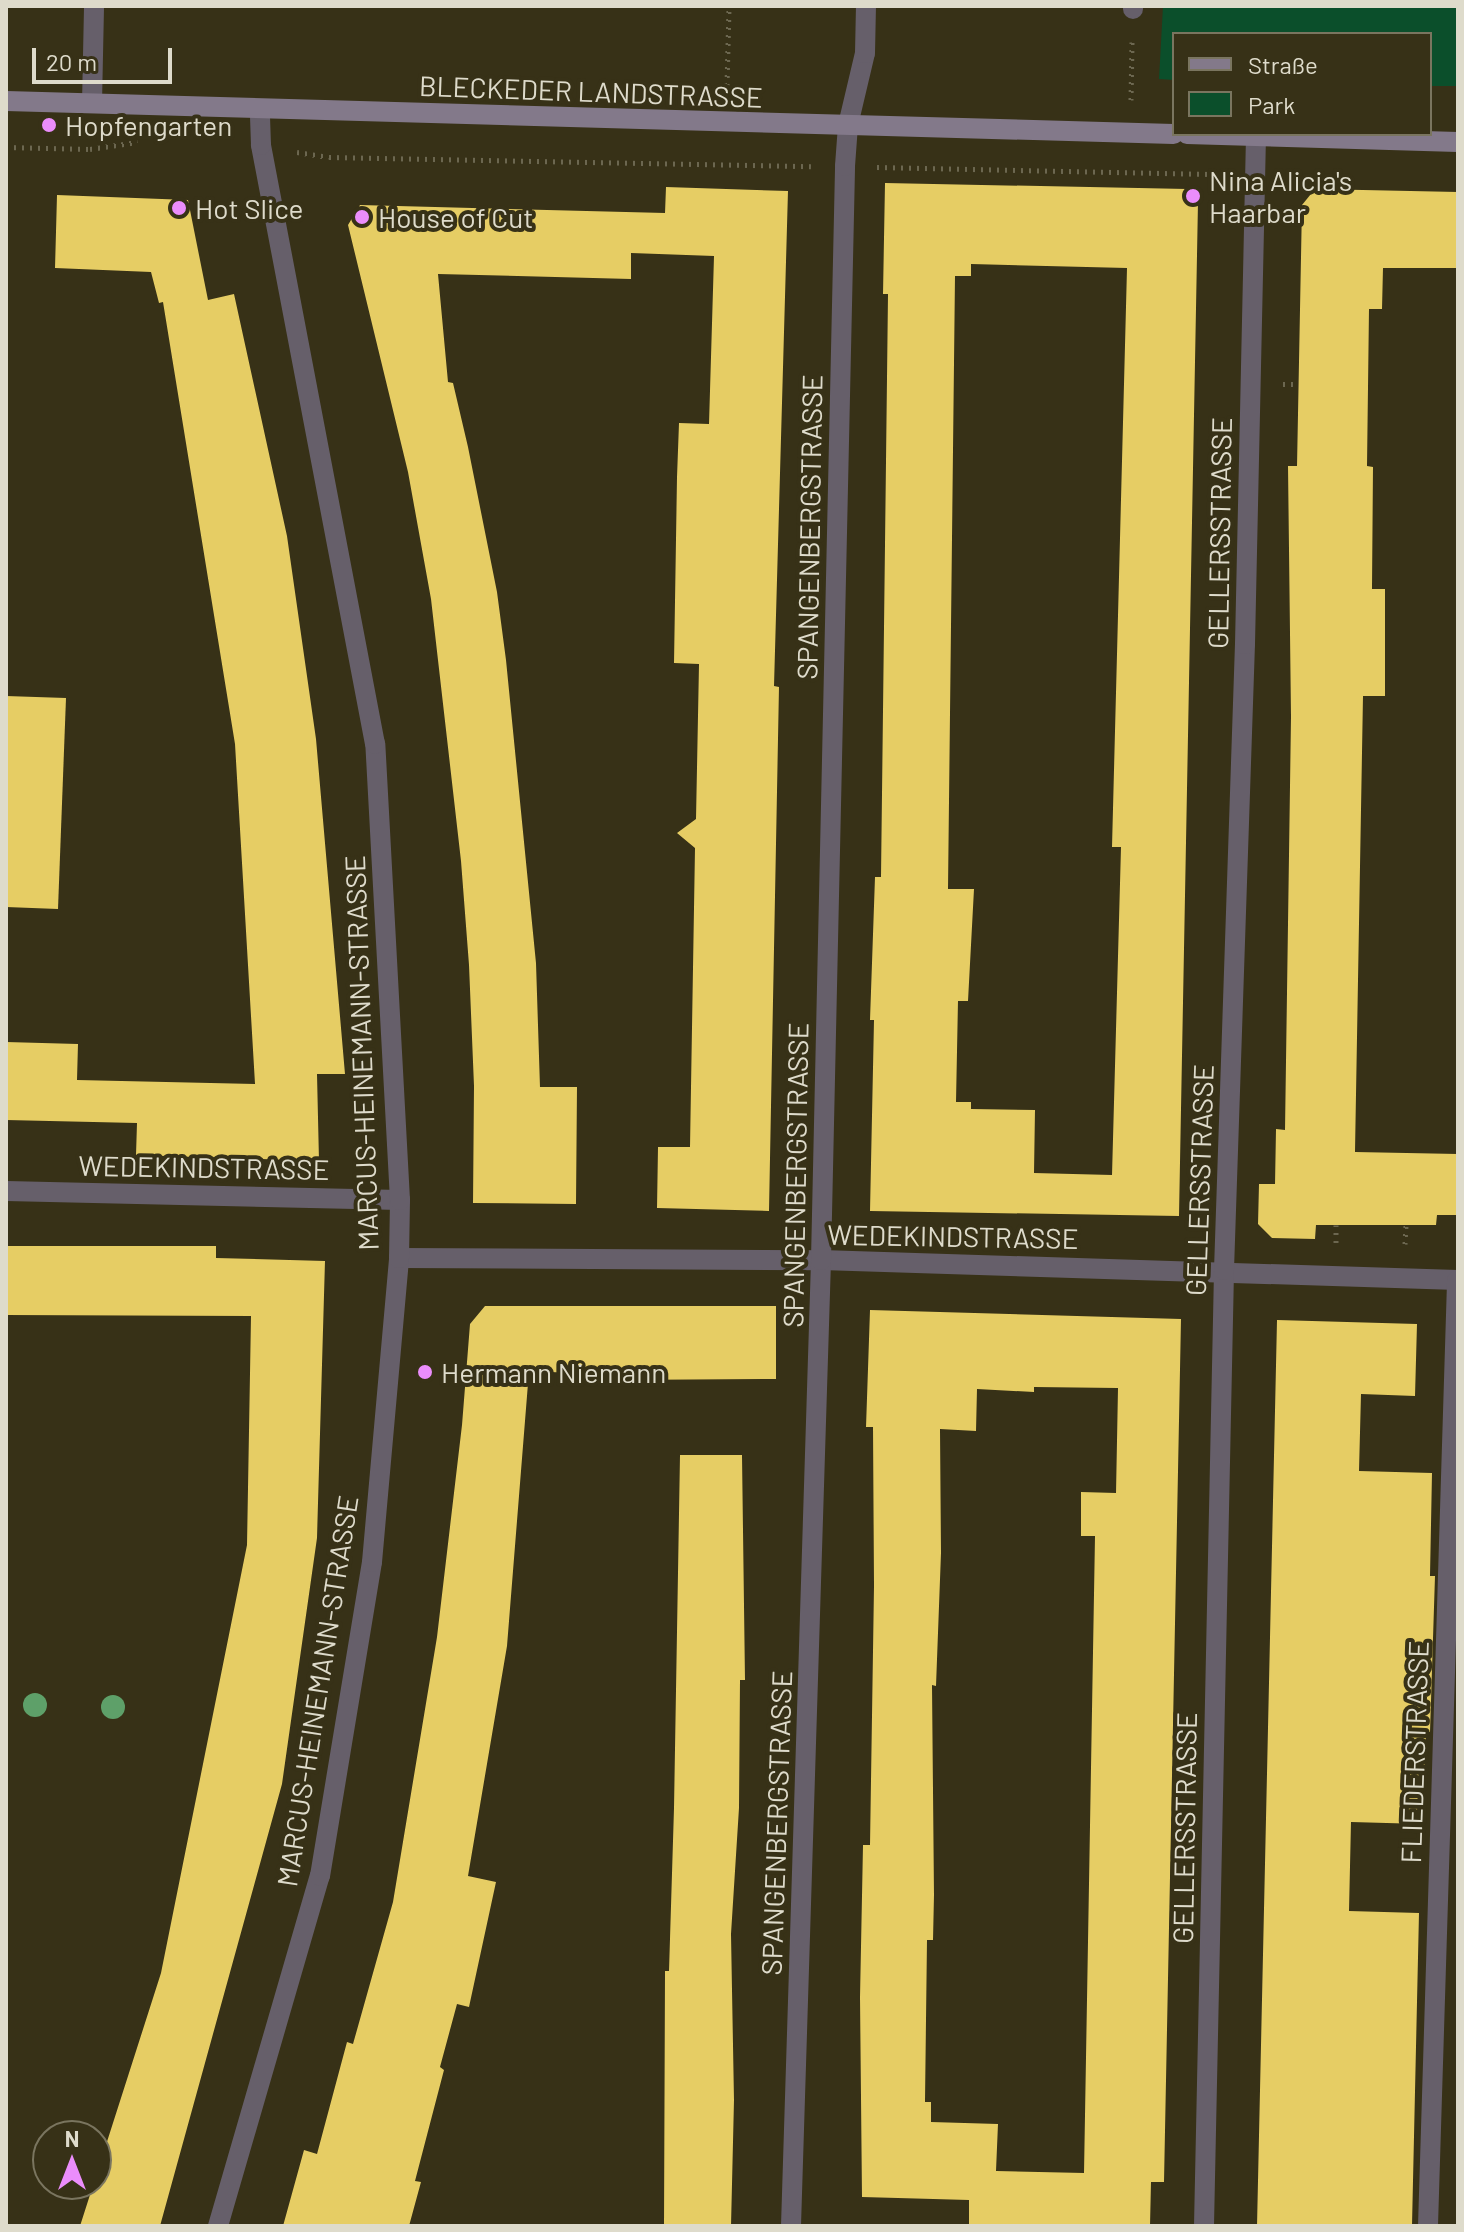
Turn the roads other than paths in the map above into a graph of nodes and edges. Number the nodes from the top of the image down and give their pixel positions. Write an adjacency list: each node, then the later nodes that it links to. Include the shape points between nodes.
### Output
1 (94, 6): 4 (street)
2 (866, 6): 6 (street, SPANGENBERGSTRASSE, via 865,53)
3 (6, 101): 4 (street, BLECKEDER LANDSTRASSE)
4 (92, 103): 5 (street, BLECKEDER LANDSTRASSE)
5 (260, 109): 6 (street, BLECKEDER LANDSTRASSE); 11 (street, MARCUS-HEINEMANN-STRASSE, via 261,145 375,744)
6 (848, 125): 7 (street, BLECKEDER LANDSTRASSE); 13 (street, SPANGENBERGSTRASSE)
7 (1172, 134)
8 (1256, 136): 9 (street); 14 (street, GELLERSSTRASSE)
9 (1458, 142)
10 (6, 1191): 11 (street, WEDEKINDSTRASSE)
11 (400, 1200): 12 (street, MARCUS-HEINEMANN-STRASSE)
12 (399, 1258): 13 (street, WEDEKINDSTRASSE); 16 (street, MARCUS-HEINEMANN-STRASSE, via 372,1562 320,1876)
13 (821, 1260): 14 (street, WEDEKINDSTRASSE); 17 (street, SPANGENBERGSTRASSE)
14 (1224, 1270): 15 (street, WEDEKINDSTRASSE); 18 (street, GELLERSSTRASSE)
15 (1457, 1280): 19 (street, FLIEDERSTRASSE)
16 (218, 2226)
17 (791, 2226)
18 (1204, 2226)
19 (1428, 2226)

